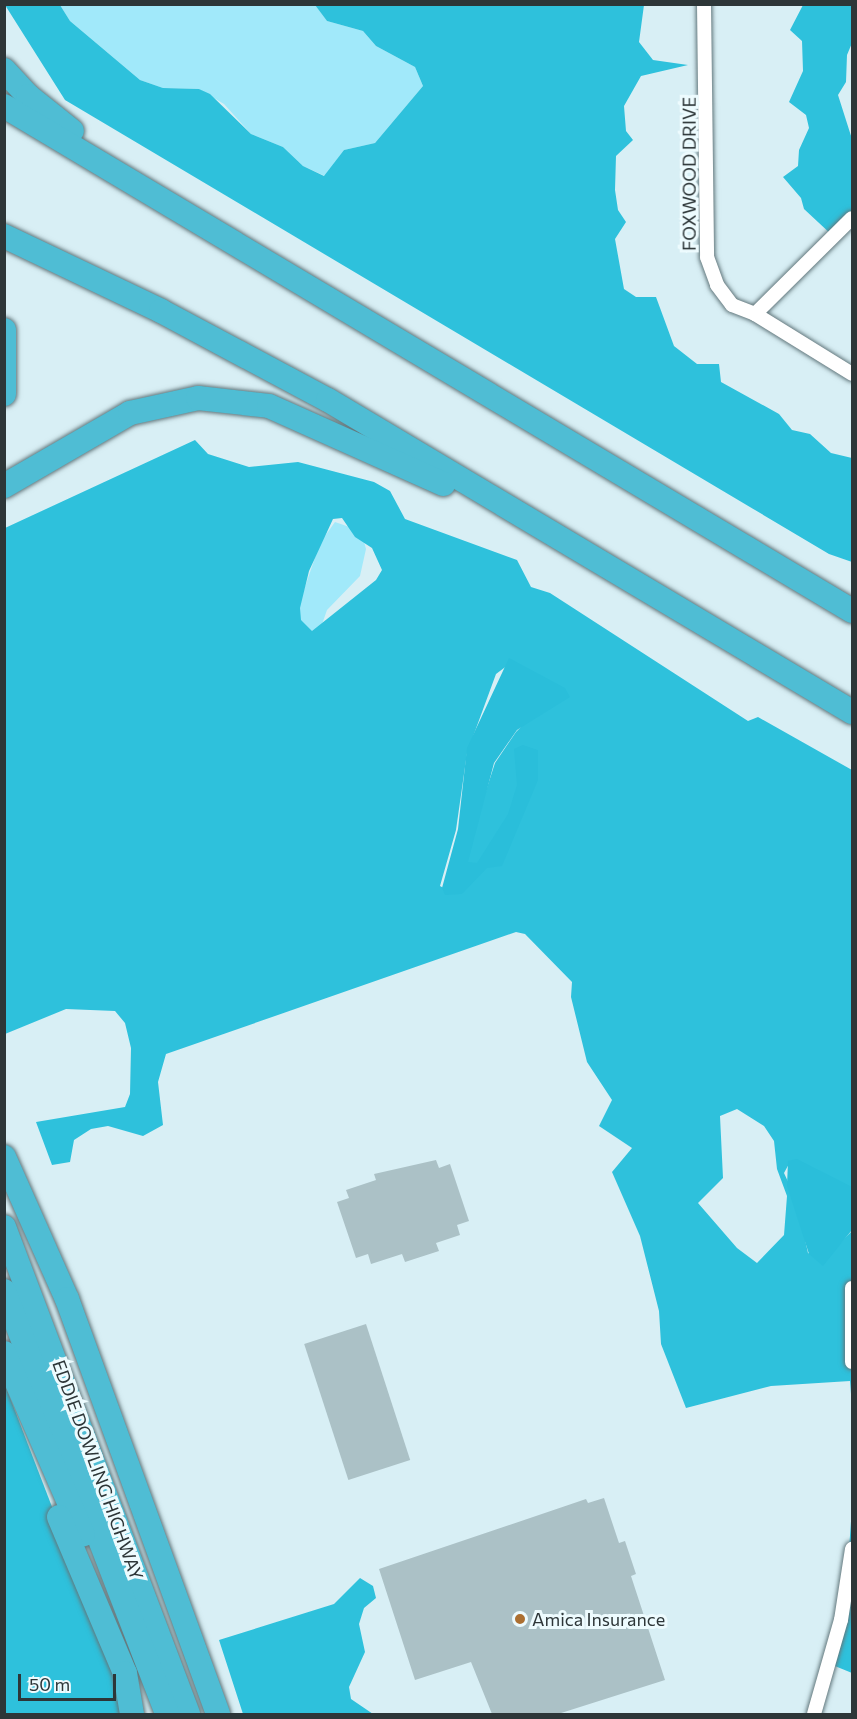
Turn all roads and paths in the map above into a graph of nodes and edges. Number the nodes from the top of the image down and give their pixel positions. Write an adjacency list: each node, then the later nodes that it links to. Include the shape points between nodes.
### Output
1 (704, 4): 7 (street, FOXWOOD DRIVE, via 707,257 717,285 732,305)
2 (4, 70): 6 (highway, via 57,120)
3 (4, 106): 6 (highway)
4 (852, 218): 7 (street)
5 (4, 236): 12 (highway, via 255,361)
6 (237, 245): 13 (highway)
7 (754, 314): 9 (street, FOXWOOD DRIVE)
8 (4, 330): 10 (highway)
9 (852, 374)
10 (4, 394)
11 (4, 486): 12 (highway, via 130,413 181,399 234,399 269,406 325,428)
12 (593, 557): 14 (highway)
13 (852, 612)
14 (776, 666): 15 (highway); 16 (highway)
15 (852, 712)
16 (852, 722)
17 (6, 1160): 29 (highway); 30 (highway, via 83,1342)
18 (4, 1227): 28 (highway, EDDIE DOWLING HIGHWAY)
19 (852, 1288): 22 (street)
20 (4, 1291): 27 (highway, EDDIE DOWLING HIGHWAY)
21 (4, 1353): 26 (highway)
22 (852, 1362)
23 (4, 1375): 25 (highway, via 124,1673)
24 (852, 1549): 31 (street, via 841,1620)
25 (132, 1714)
26 (161, 1714)
27 (167, 1714)
28 (188, 1714)
29 (202, 1714)
30 (218, 1714)
31 (814, 1714)

